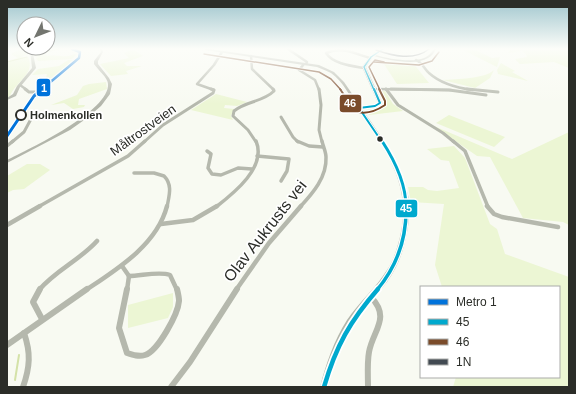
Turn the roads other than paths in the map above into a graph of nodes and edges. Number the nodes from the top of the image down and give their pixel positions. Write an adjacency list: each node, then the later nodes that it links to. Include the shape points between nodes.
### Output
1 (34, 67): 9 (main road)
2 (98, 67): 23 (main road, via 110,85 110,91 102,102 85,118)
3 (212, 67): 27 (street, Måltrostveien, via 197,84 214,90 213,93 163,125 128,156)
4 (251, 67): 22 (street, via 274,91 266,98 238,107 233,116 254,137 259,149)
5 (302, 67): 20 (street, Olav Aukrusts vei, via 299,70 314,79 317,84 321,100 319,130)
6 (319, 67): 16 (main road, via 336,75)
7 (425, 67): 13 (street, via 430,74 442,81 466,88)
8 (364, 68): 10 (main road)
9 (20, 85): 12 (street, via 27,92); 15 (main road, via 15,95)
10 (374, 89): 11 (street); 16 (main road, via 379,104)
11 (386, 89): 14 (street, via 449,90); 29 (street, via 398,105 439,131 465,152 488,208 494,214)
12 (38, 92)
13 (498, 92)
14 (486, 95)
15 (7, 99)
16 (359, 108): 33 (main road, via 397,170 406,199 404,232 398,255 386,278)
17 (281, 117): 20 (street, via 287,124 290,134 304,144 310,148)
18 (31, 119): 19 (street, via 24,132)
19 (7, 146)
20 (323, 147): 38 (street, Olav Aukrusts vei, via 325,166 316,188 248,271 190,362)
21 (207, 150): 24 (street, via 211,154 208,168 212,174 221,175 238,168)
22 (258, 156): 24 (street); 26 (street, via 289,159 287,171)
23 (7, 162)
24 (252, 169): 28 (street, via 235,190 211,212 190,220)
25 (134, 173): 28 (street, via 159,174 171,184)
26 (281, 182)
27 (7, 224)
28 (161, 224): 31 (street)
29 (558, 227)
30 (96, 241): 34 (street, via 85,253 54,274 40,289 34,302)
31 (122, 266): 32 (street); 34 (street)
32 (129, 276): 32 (street, via 159,273 170,275 176,284 179,300 162,338 148,354 137,356 127,353 119,328)
33 (371, 297): 39 (main road, via 344,334); 40 (street, via 381,312 381,317 369,352)
34 (42, 319): 35 (street)
35 (24, 333): 36 (street); 37 (street, via 31,357)
36 (7, 345)
37 (23, 387)
38 (171, 387)
39 (324, 387)
40 (368, 387)

